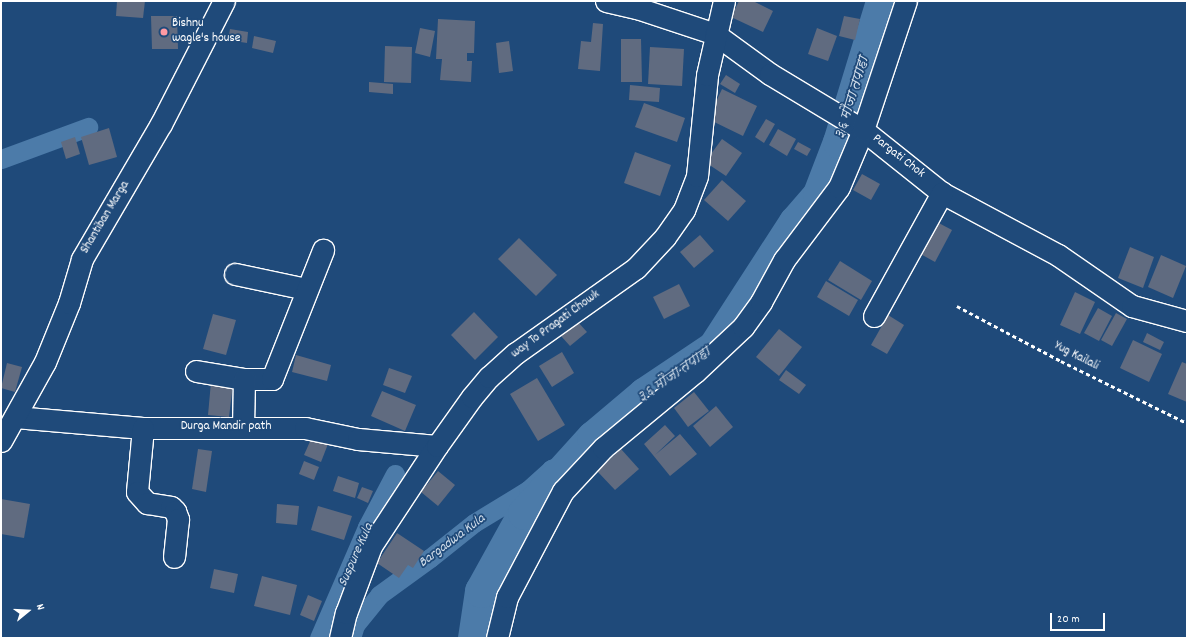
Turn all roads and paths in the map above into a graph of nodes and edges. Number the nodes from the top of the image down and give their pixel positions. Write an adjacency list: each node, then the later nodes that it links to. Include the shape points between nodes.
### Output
1 (224, 1): 16 (street, Shantiban Marga, via 160,124 82,259 69,303 45,362)
2 (606, 1): 5 (street, Pargati Chok, via 637,8)
3 (724, 1): 5 (street, way To Pragati Chowk)
4 (906, 1): 6 (street)
5 (715, 34): 6 (street, Pargati Chok, via 770,74); 21 (street, way To Pragati Chowk, via 707,75 697,176 684,210 665,237 636,268 516,353 489,377)
6 (860, 128): 7 (street, Pargati Chok); 24 (street, via 839,187 784,260 761,302 743,327 700,368 603,448 563,491 507,597)
7 (942, 193): 12 (street); 13 (street, Pargati Chok, via 1058,255 1132,306)
8 (323, 250): 10 (street)
9 (235, 274): 10 (street)
10 (306, 289): 15 (street, via 272,379)
11 (957, 306): 17 (path, Yug Kailali)
12 (874, 316)
13 (1187, 321)
14 (196, 371): 15 (street)
15 (244, 379): 18 (street)
16 (15, 417): 19 (street, Durga Mandir path); 20 (street, Shantiban Marga)
17 (1187, 423)
18 (243, 427): 19 (street, Durga Mandir path); 21 (street, Durga Mandir path, via 305,428 358,439)
19 (143, 428): 22 (street, via 137,492 146,503 170,507 175,511 178,518)
20 (1, 441)
21 (437, 446): 23 (street, way To Pragati Chowk, via 371,546)
22 (174, 557)
23 (340, 638)
24 (497, 638)

